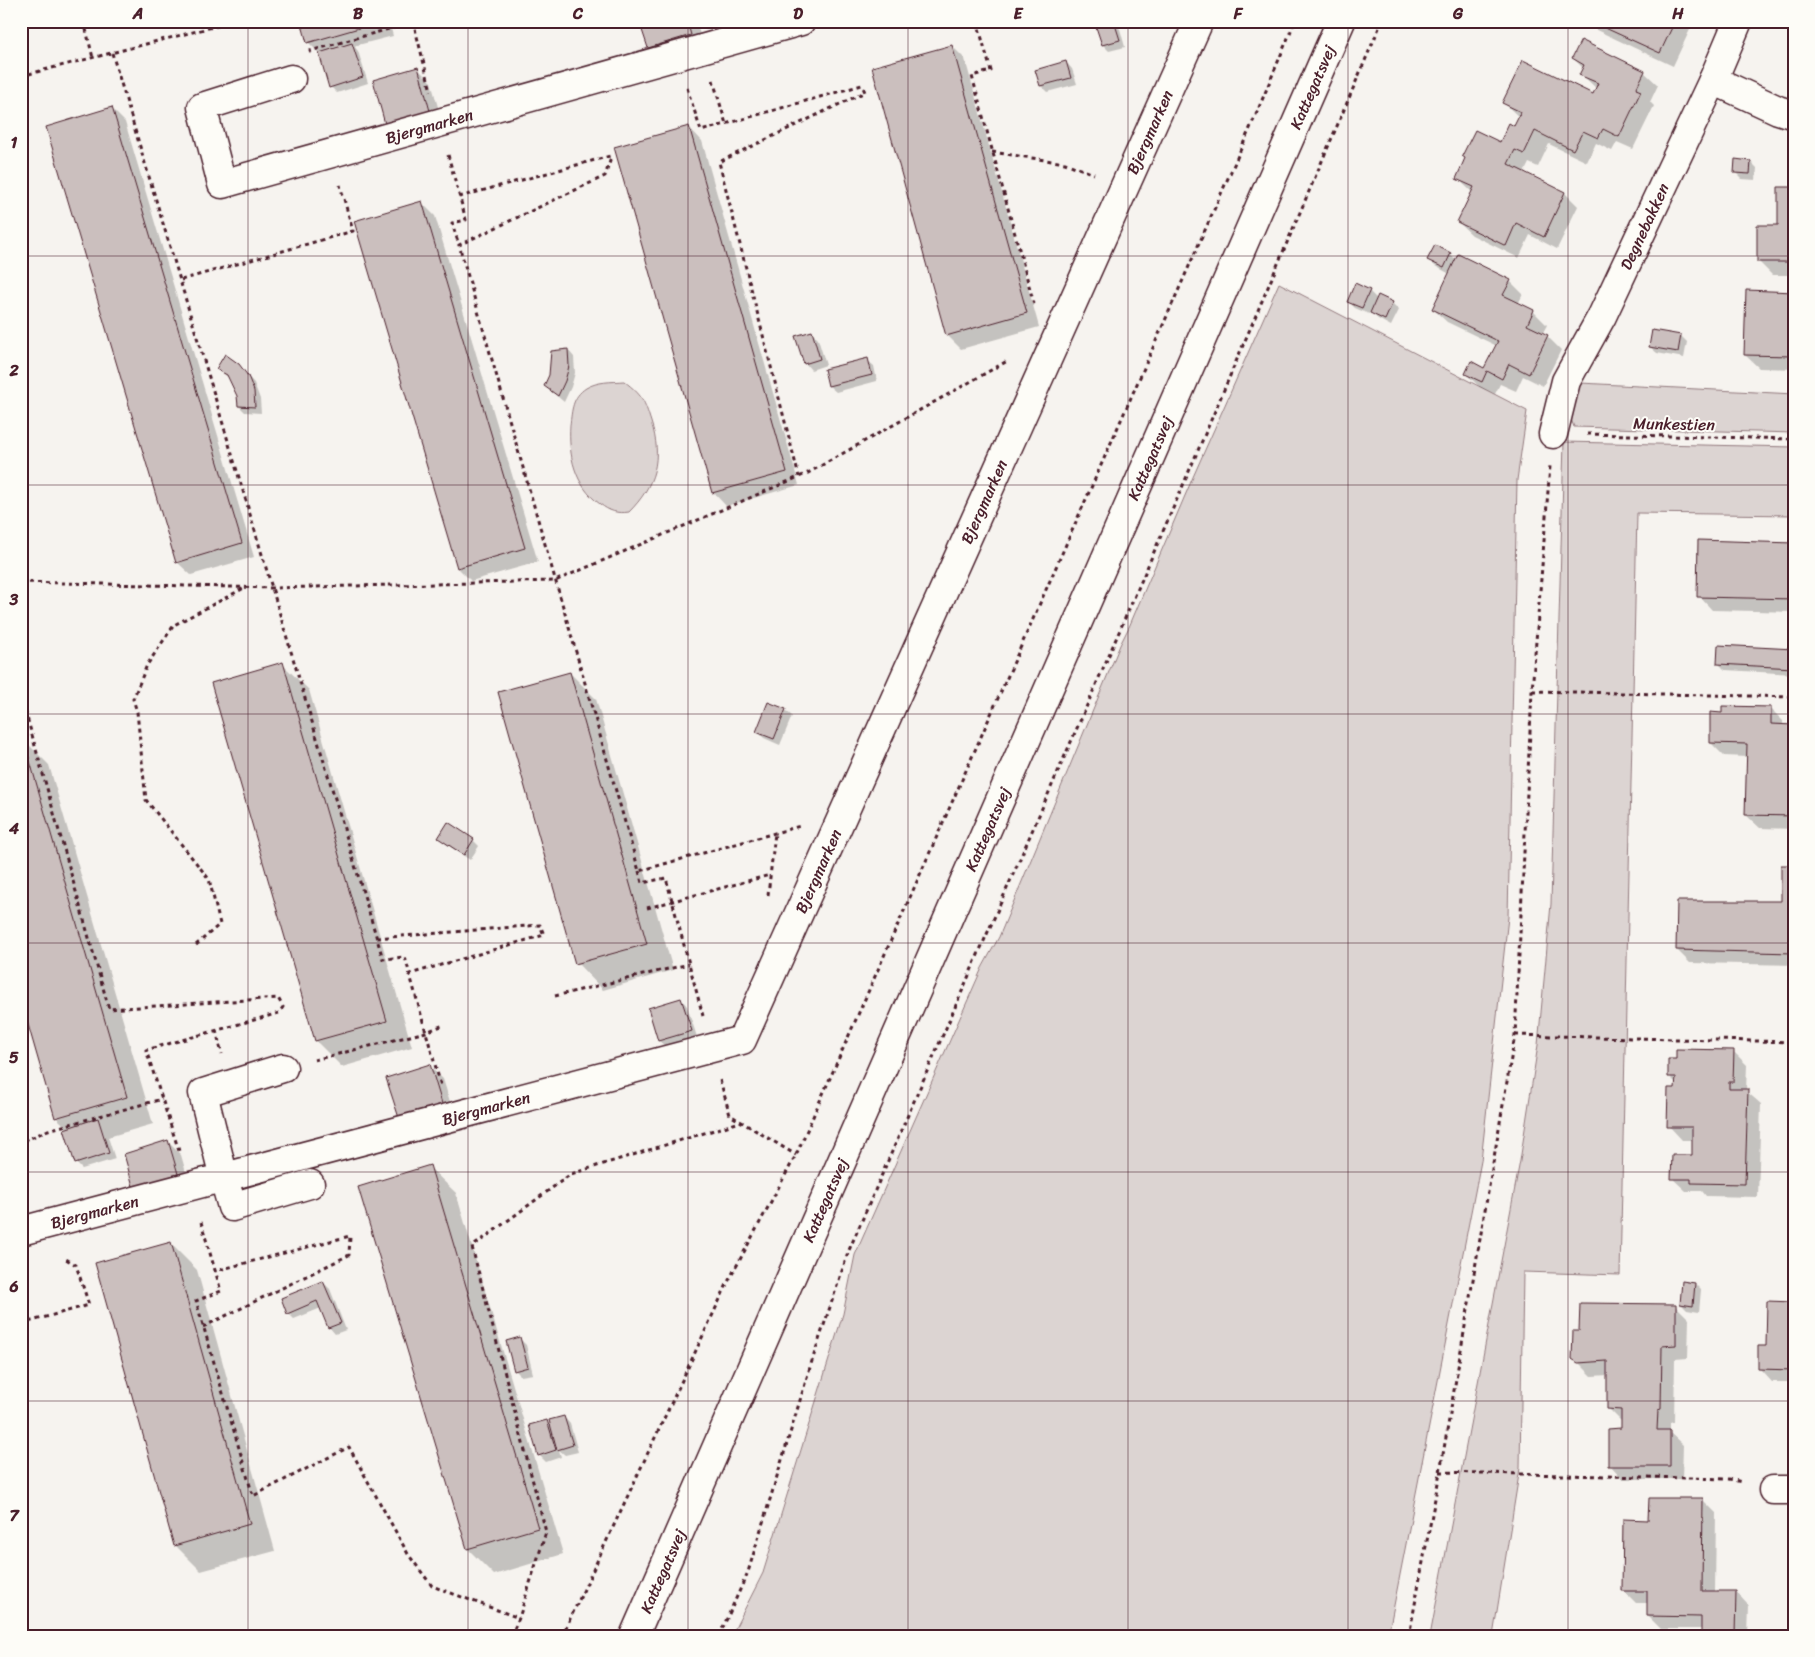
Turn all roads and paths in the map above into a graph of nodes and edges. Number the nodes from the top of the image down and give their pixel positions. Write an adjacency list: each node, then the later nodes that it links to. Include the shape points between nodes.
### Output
1 (84, 21): 14 (path)
2 (236, 21): 12 (path)
3 (801, 21): 11 (street, Bjergmarken)
4 (977, 21): 21 (path, via 991,72 972,76)
5 (1199, 21): 23 (street, Bjergmarken)
6 (1295, 21): 58 (path)
7 (1341, 21): 72 (street, Kattegatsvej)
8 (1382, 21): 73 (path, via 1178,499 848,1250 748,1572)
9 (1738, 21): 17 (street, Degnebakken)
10 (413, 22): 16 (path, via 310,51 315,71); 19 (path)
11 (705, 48): 13 (street, Bjergmarken); 20 (path)
12 (112, 53): 14 (path); 26 (path)
13 (677, 56): 19 (street, Bjergmarken); 20 (path, via 701,131)
14 (93, 58): 15 (path)
15 (21, 76)
16 (291, 79): 22 (street, Bjergmarken, via 202,107 222,184)
17 (1713, 80): 18 (street); 28 (street, Degnebakken, via 1602,316 1566,381)
18 (1794, 115)
19 (439, 123): 22 (street, Bjergmarken); 24 (path)
20 (726, 124): 30 (path, via 862,85 865,92 719,162)
21 (992, 152): 23 (path, via 1065,162); 27 (path, via 1037,313)
22 (332, 153): 26 (path, via 353,231)
23 (1124, 186): 27 (street, Bjergmarken)
24 (459, 197): 25 (path, via 466,220 452,223); 25 (path, via 610,156 605,176)
25 (459, 245): 31 (path)
26 (181, 280): 34 (path)
27 (1058, 333): 30 (path); 38 (street, Bjergmarken)
28 (1553, 434): 29 (path, Munkestien); 35 (path)
29 (1794, 439)
30 (799, 477): 31 (path)
31 (555, 581): 34 (path); 39 (path)
32 (21, 582): 33 (path)
33 (246, 587): 34 (path); 44 (path, via 174,625 147,665 133,699 146,800 209,879 220,924)
34 (273, 588): 43 (path)
35 (1532, 691): 37 (path); 50 (path)
36 (21, 696): 54 (path, via 109,1009 278,998 283,1007 279,1013 146,1050)
37 (1794, 697)
38 (842, 815): 39 (path); 52 (street, Bjergmarken, via 742,1040)
39 (639, 871): 41 (path, via 642,883 666,878)
40 (770, 875): 41 (path)
41 (672, 901): 42 (path); 45 (path)
42 (646, 908)
43 (377, 938): 46 (path, via 383,959 405,957); 46 (path, via 540,925 544,935)
44 (196, 945)
45 (689, 964): 47 (path); 52 (path)
46 (410, 974): 49 (path)
47 (555, 996)
48 (444, 1025): 49 (path)
49 (426, 1032): 53 (path); 55 (path)
50 (1515, 1035): 51 (path); 67 (path)
51 (1794, 1042)
52 (711, 1048): 55 (street, Bjergmarken); 56 (path, via 730,1115)
53 (283, 1068): 59 (street, via 204,1092)
54 (162, 1099): 57 (path, via 48,1130); 61 (path)
55 (450, 1117): 59 (street, Bjergmarken)
56 (740, 1122): 58 (path); 69 (path, via 571,1174 472,1247 546,1532)
57 (24, 1141)
58 (796, 1156): 71 (path, via 729,1280)
59 (224, 1178): 60 (street, via 232,1207); 61 (street, Bjergmarken)
60 (310, 1184)
61 (190, 1187): 62 (street, Bjergmarken); 64 (path)
62 (21, 1231)
63 (66, 1259): 65 (path, via 76,1264 89,1305)
64 (215, 1271): 66 (path, via 221,1291 196,1301); 66 (path, via 350,1236 349,1255)
65 (21, 1324)
66 (204, 1327): 69 (path, via 253,1496 349,1446 408,1554 432,1586)
67 (1440, 1472): 68 (path, via 1729,1479); 74 (path)
68 (1783, 1490)
69 (519, 1618): 70 (path)
70 (511, 1636)
71 (562, 1636)
72 (634, 1636)
73 (719, 1636)
74 (1409, 1636)

